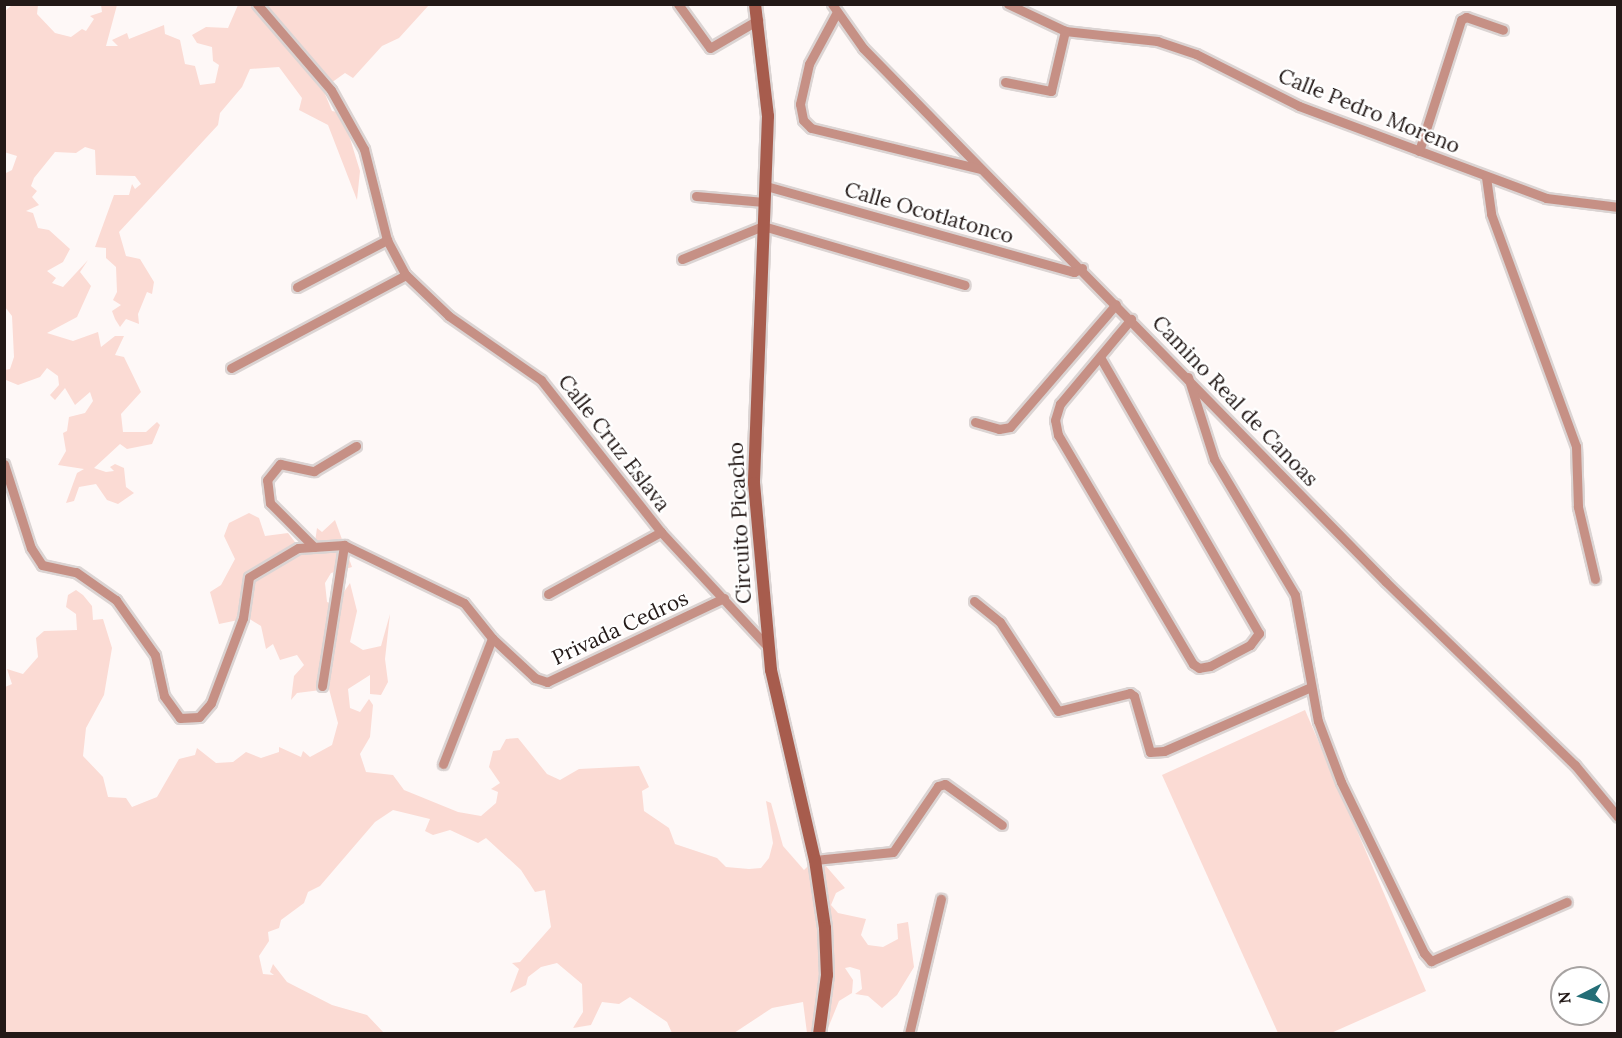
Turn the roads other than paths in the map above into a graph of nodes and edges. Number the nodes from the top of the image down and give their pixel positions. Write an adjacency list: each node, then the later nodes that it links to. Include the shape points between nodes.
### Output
1 (257, 4): 18 (street, Calle Cruz Eslava, via 331,90 359,139)
2 (678, 4): 6 (street, via 710,48)
3 (755, 4): 6 (main road, Circuito Picacho)
4 (1008, 4): 8 (street, Calle Pedro Moreno)
5 (835, 8): 11 (street, Camino Real de Canoas, via 863,48); 11 (street, via 809,64 800,104 803,120 812,128)
6 (758, 20): 13 (main road, Circuito Picacho, via 768,116)
7 (1503, 30): 10 (street, via 1466,17 1461,20)
8 (1065, 31): 9 (street, via 1051,91); 10 (street, Calle Pedro Moreno, via 1157,41 1196,54 1299,106)
9 (1005, 82)
10 (1419, 151): 12 (street, Calle Pedro Moreno)
11 (981, 168): 20 (street, Camino Real de Canoas)
12 (1486, 177): 16 (street, Calle Pedro Moreno, via 1562,203); 35 (street, via 1491,214 1576,446 1578,507)
13 (765, 186): 15 (main road, Circuito Picacho); 20 (street, Calle Ocotlatonco, via 1074,272)
14 (696, 196): 15 (street)
15 (764, 202): 17 (main road, Circuito Picacho)
16 (1617, 207)
17 (763, 226): 19 (street); 22 (street); 40 (main road, Circuito Picacho, via 754,483)
18 (387, 240): 21 (street, Calle Cruz Eslava); 23 (street)
19 (682, 259)
20 (1082, 268): 24 (street, Camino Real de Canoas)
21 (406, 275): 27 (street); 32 (street, Calle Cruz Eslava, via 449,316 541,380)
22 (965, 285)
23 (297, 287)
24 (1116, 304): 25 (street, Camino Real de Canoas); 29 (street, via 1010,427 999,429)
25 (1131, 319): 26 (street); 28 (street, Camino Real de Canoas)
26 (1100, 357): 26 (street, via 1259,633 1250,645 1210,666 1199,668 1192,663 1059,435 1055,420 1060,404)
27 (231, 368)
28 (1187, 375): 42 (street, via 1214,459 1295,595); 44 (street, Camino Real de Canoas, via 1386,582 1575,765)
29 (975, 422)
30 (356, 446): 34 (street, via 314,471 280,464 267,480 270,503)
31 (4, 464): 34 (street, Privada Cedros, via 31,548 42,565 76,572 116,600 155,655 164,696 180,718 199,717 211,703 243,618 249,577 298,548)
32 (661, 532): 36 (street); 37 (street, Calle Cruz Eslava)
33 (344, 545): 34 (street, Privada Cedros); 39 (street, Privada Cedros, via 464,603); 41 (street)
34 (314, 547)
35 (1595, 579)
36 (548, 594)
37 (724, 598): 39 (street, Privada Cedros, via 547,682 535,678); 40 (street, Calle Cruz Eslava)
38 (974, 601): 42 (street, via 999,622 1058,711 1130,693 1134,696 1150,752 1164,751)
39 (492, 638): 43 (street)
40 (768, 647): 46 (main road, Circuito Picacho)
41 (322, 686)
42 (1309, 687): 48 (street, via 1341,782 1431,962)
43 (443, 764)
44 (1617, 818)
45 (1002, 825): 46 (street, via 945,784 938,786 893,852)
46 (815, 860): 49 (main road, Circuito Picacho, via 827,975)
47 (941, 899): 50 (street)
48 (1567, 902)
49 (819, 1034)
50 (909, 1034)

